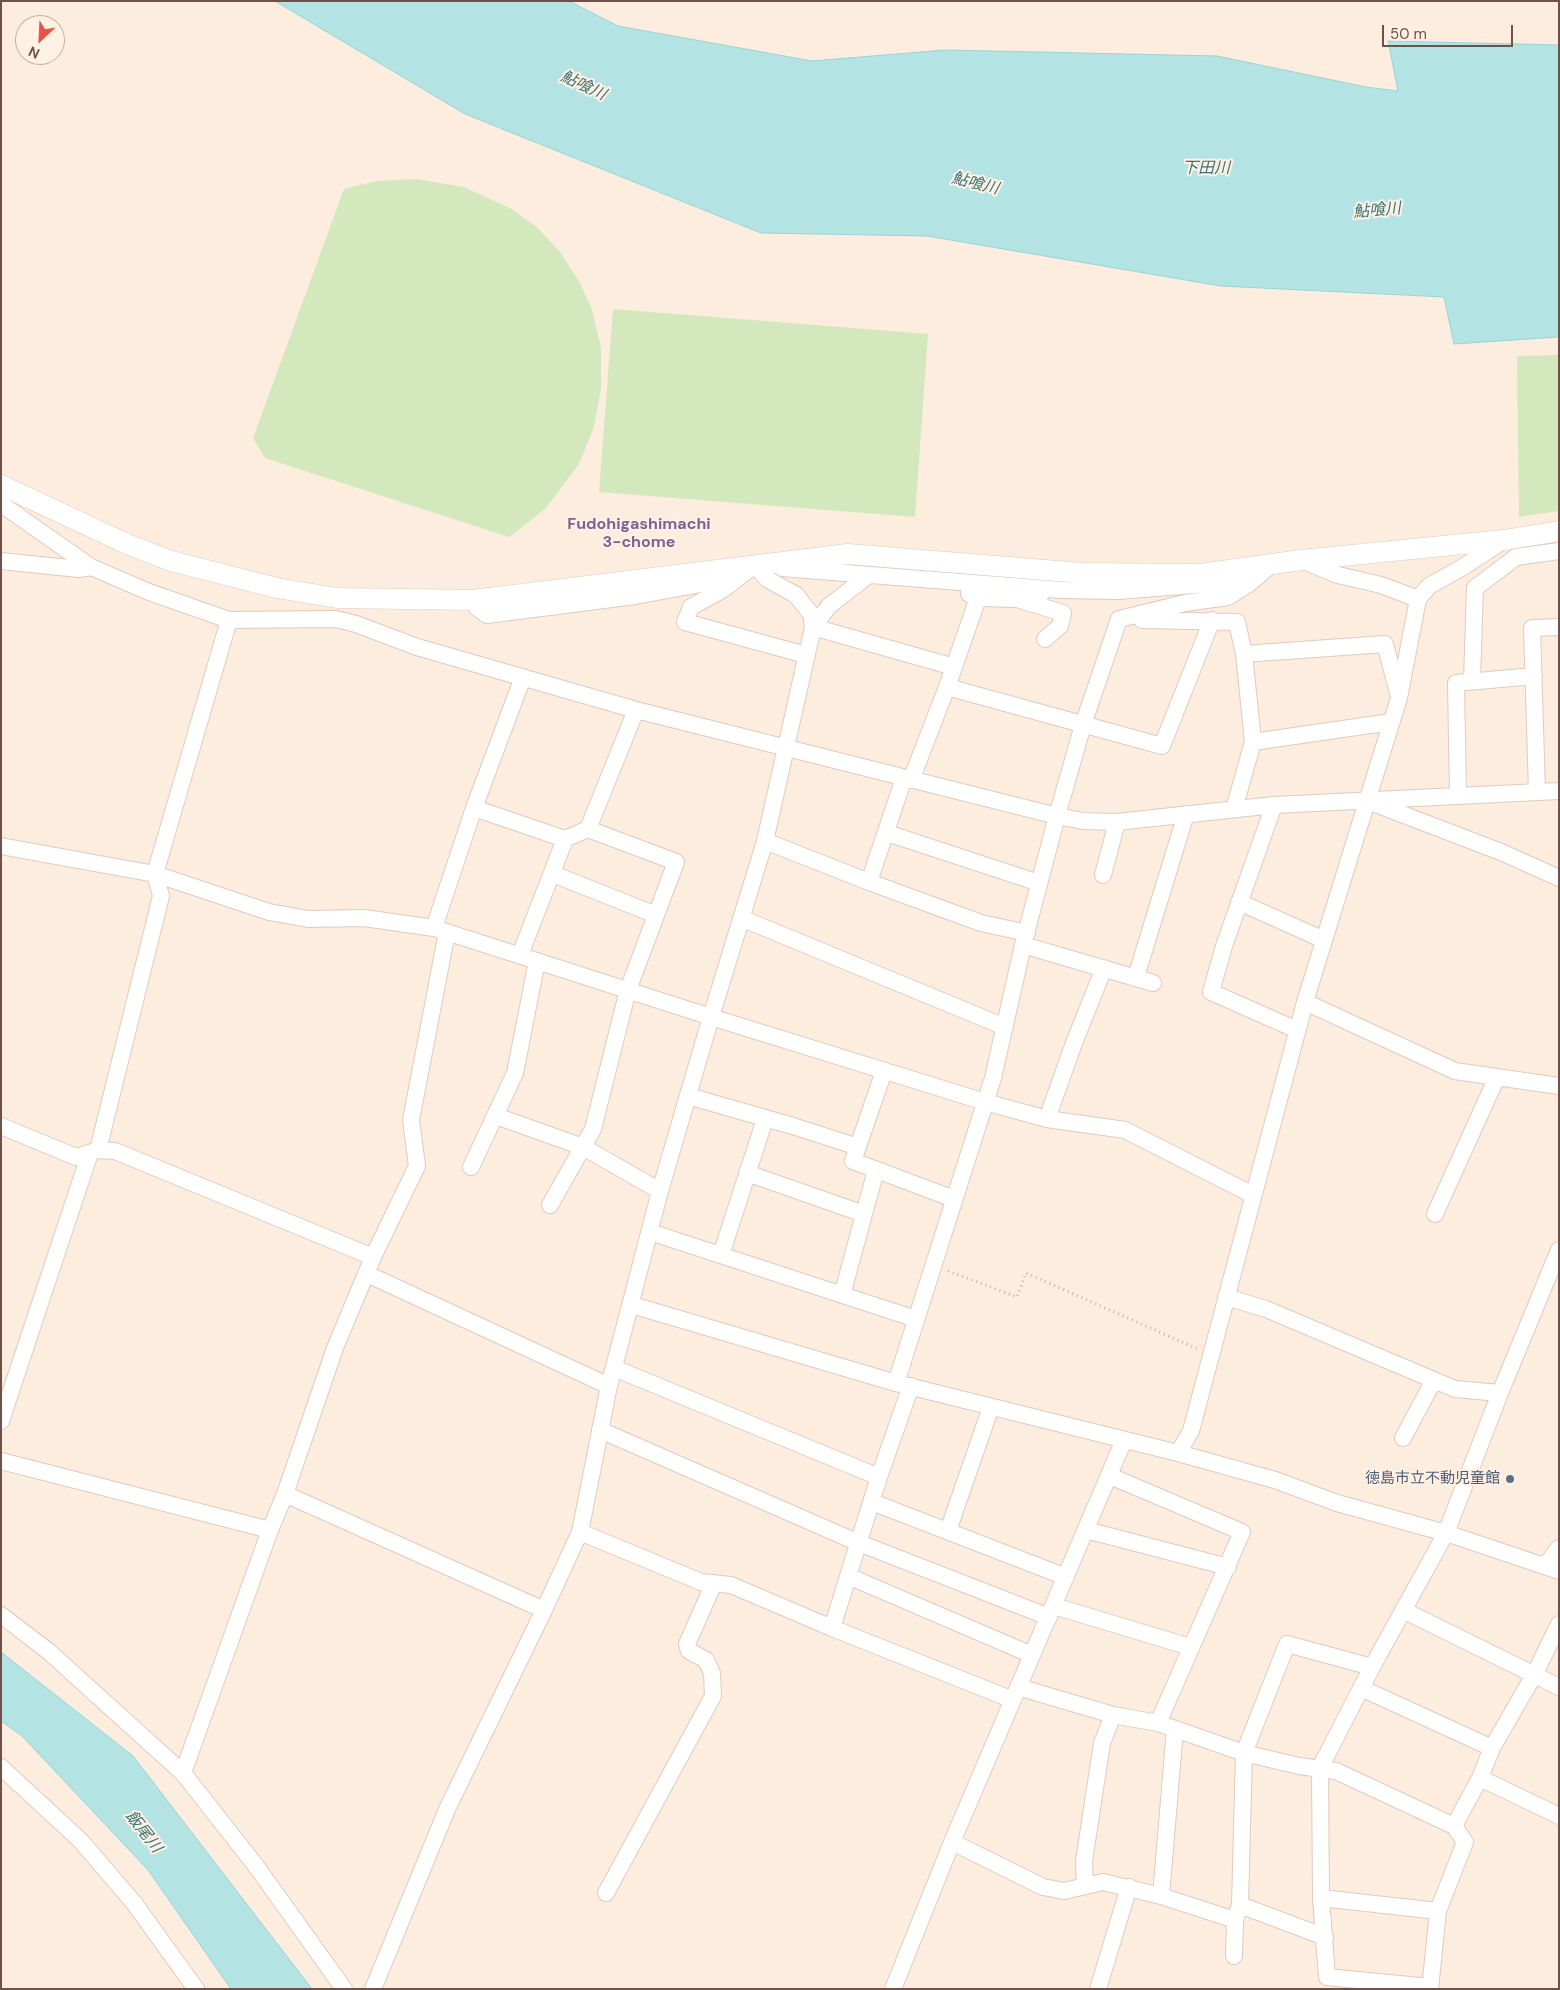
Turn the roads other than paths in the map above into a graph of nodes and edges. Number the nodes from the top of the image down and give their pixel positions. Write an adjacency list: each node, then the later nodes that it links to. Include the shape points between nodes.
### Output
1 (1, 485): 15 (street, via 171,561 277,588)
2 (1, 504): 9 (street)
3 (1554, 533): 4 (street)
4 (1504, 540): 6 (street); 18 (street, via 1429,586)
5 (1559, 551): 31 (street, via 1516,557 1475,588)
6 (1301, 560): 8 (street); 18 (street, via 1338,576 1381,585)
7 (1, 561): 9 (street, via 79,569)
8 (1272, 564): 11 (street, via 1200,574); 14 (street, via 1232,582 1118,591); 20 (street, via 1250,584 1228,597 1185,603)
9 (91, 567): 21 (street, via 149,592)
10 (748, 571): 11 (street, via 848,554); 12 (street); 15 (street, via 473,600); 23 (street, via 796,595 811,614); 27 (street, via 691,607 685,622)
11 (1082, 573): 14 (street)
12 (869, 575): 13 (street); 23 (street, via 829,606)
13 (940, 581): 14 (street); 16 (street)
14 (1061, 590): 17 (street)
15 (337, 598): 19 (street)
16 (978, 598): 17 (street); 28 (street)
17 (1015, 599): 25 (street, via 1063,613 1060,626)
18 (1418, 599): 33 (street)
19 (336, 619): 21 (street); 30 (street, via 417,647)
20 (1120, 619): 22 (street); 36 (street)
21 (230, 620): 55 (street)
22 (1212, 620): 26 (street, via 1238,622); 36 (street, via 1162,746)
23 (812, 627): 27 (street); 28 (street)
24 (1559, 627): 29 (street, via 1532,628)
25 (1045, 639)
26 (1244, 654): 33 (street, via 1385,644); 37 (street)
27 (806, 655): 38 (street)
28 (954, 667): 32 (street)
29 (1534, 676): 31 (street); 41 (street)
30 (523, 677): 34 (street); 45 (street)
31 (1472, 681): 42 (street, via 1456,683)
32 (947, 687): 36 (street); 39 (street)
33 (1399, 698): 35 (street)
34 (636, 710): 38 (street); 50 (street)
35 (1391, 722): 37 (street); 43 (street)
36 (1083, 725): 48 (street)
37 (1253, 742): 46 (street)
38 (787, 749): 39 (street); 53 (street)
39 (908, 779): 48 (street); 51 (street)
40 (1559, 791): 41 (street)
41 (1537, 792): 42 (street)
42 (1458, 796): 43 (street)
43 (1368, 801): 44 (street); 58 (street); 66 (street)
44 (1274, 805): 46 (street); 61 (street)
45 (474, 808): 52 (street); 64 (street)
46 (1234, 809): 47 (street)
47 (1186, 814): 49 (street); 70 (street)
48 (1057, 816): 49 (street); 60 (street)
49 (1117, 822): 57 (street)
50 (588, 829): 52 (street); 62 (street, via 676,862)
51 (887, 833): 59 (street); 60 (street)
52 (565, 839): 56 (street)
53 (765, 841): 59 (street); 63 (street)
54 (1, 846): 55 (street)
55 (155, 874): 64 (street, via 269,912 308,919 364,918); 88 (street, via 162,896)
56 (553, 874): 62 (street); 67 (street)
57 (1103, 875)
58 (1559, 878)
59 (869, 882): 65 (street)
60 (1039, 884): 65 (street)
61 (1239, 902): 66 (street); 76 (street, via 1211,992)
62 (656, 915): 72 (street)
63 (741, 918): 74 (street); 75 (street)
64 (440, 930): 67 (street); 101 (street, via 411,1120 417,1166)
65 (1025, 939): 69 (street); 75 (street)
66 (1324, 940): 73 (street)
67 (520, 955): 68 (street)
68 (537, 961): 72 (street); 82 (street, via 515,1074)
69 (1104, 968): 70 (street); 84 (street)
70 (1136, 977): 71 (street)
71 (1153, 983)
72 (628, 990): 74 (street); 86 (street, via 593,1128)
73 (1304, 1002): 76 (street); 78 (street, via 1455,1071)
74 (711, 1017): 77 (street); 80 (street)
75 (1004, 1027): 81 (street)
76 (1297, 1030): 93 (street)
77 (884, 1071): 81 (street); 87 (street)
78 (1497, 1077): 79 (street); 97 (street)
79 (1559, 1086)
80 (688, 1096): 83 (street); 92 (street)
81 (985, 1102): 84 (street); 94 (street)
82 (496, 1116): 86 (street); 89 (street)
83 (765, 1119): 87 (street); 91 (street)
84 (1047, 1119): 93 (street, via 1125,1130)
85 (1, 1126): 88 (street, via 76,1157)
86 (583, 1147): 92 (street); 95 (street)
87 (858, 1147): 90 (street, via 853,1161)
88 (94, 1151): 101 (street, via 115,1151); 113 (street)
89 (471, 1167)
90 (876, 1170): 94 (street); 96 (street)
91 (748, 1173): 96 (street); 100 (street)
92 (660, 1191): 98 (street)
93 (1253, 1195): 104 (street)
94 (954, 1199): 106 (street)
95 (550, 1206)
96 (864, 1214): 103 (street)
97 (1435, 1214)
98 (650, 1232): 100 (street); 105 (street)
99 (1559, 1250): 111 (street)
100 (721, 1255): 103 (street)
101 (373, 1257): 102 (street)
102 (367, 1274): 110 (street); 121 (street, via 335,1348)
103 (842, 1295): 106 (street)
104 (1226, 1297): 108 (street, via 1266,1309); 117 (street, via 1191,1430)
105 (632, 1306): 107 (street); 109 (street)
106 (916, 1319): 109 (street)
107 (614, 1368): 110 (street); 120 (street)
108 (1434, 1380): 111 (street, via 1455,1389); 115 (street)
109 (903, 1385): 112 (street); 120 (street)
110 (609, 1386): 114 (street)
111 (1500, 1393): 127 (street)
112 (991, 1407): 116 (street); 125 (street)
113 (1, 1421)
114 (600, 1430): 126 (street); 128 (street)
115 (1403, 1438)
116 (1124, 1440): 117 (street); 119 (street)
117 (1178, 1453): 127 (street)
118 (1, 1460): 123 (street)
119 (1110, 1476): 124 (street); 130 (street, via 1242,1532)
120 (879, 1477): 122 (street)
121 (285, 1494): 123 (street); 135 (street)
122 (872, 1502): 125 (street); 128 (street)
123 (270, 1530): 155 (street)
124 (1086, 1530): 130 (street); 133 (street)
125 (948, 1531): 133 (street)
126 (580, 1532): 134 (street, via 701,1582); 135 (street)
127 (1446, 1533): 131 (street); 136 (street)
128 (859, 1543): 132 (street); 137 (street)
129 (1559, 1548): 131 (street)
130 (1228, 1567): 141 (street)
131 (1552, 1568)
132 (848, 1576): 140 (street); 142 (street)
133 (1066, 1577): 137 (street)
134 (714, 1583): 140 (street, via 731,1585); 162 (street, via 686,1644 688,1651 706,1660 712,1673 712,1696)
135 (544, 1610): 172 (street, via 448,1806)
136 (1403, 1610): 143 (street); 144 (street)
137 (1051, 1611): 141 (street); 142 (street)
138 (1, 1615): 155 (street, via 48,1651)
139 (1559, 1624): 144 (street)
140 (832, 1628): 147 (street)
141 (1190, 1647): 149 (street)
142 (1032, 1655): 147 (street)
143 (1372, 1667): 146 (street); 152 (street, via 1287,1644)
144 (1534, 1674): 145 (street); 151 (street)
145 (1559, 1687)
146 (1361, 1688): 151 (street); 154 (street)
147 (1016, 1694): 148 (street); 159 (street)
148 (1113, 1715): 149 (street); 160 (street, via 1102,1743 1084,1861)
149 (1158, 1723): 150 (street)
150 (1174, 1729): 152 (street); 163 (street)
151 (1492, 1748): 156 (street)
152 (1244, 1753): 154 (street); 166 (street)
153 (1, 1767): 170 (street, via 81,1841 134,1902)
154 (1320, 1768): 158 (street, via 1336,1771); 164 (street)
155 (183, 1773): 171 (street, via 256,1866)
156 (1480, 1778): 157 (street); 158 (street)
157 (1559, 1816)
158 (1454, 1826): 165 (street, via 1465,1842)
159 (952, 1842): 160 (street, via 1043,1888 1064,1891); 173 (street)
160 (1085, 1885): 161 (street, via 1102,1882)
161 (1129, 1887): 163 (street); 174 (street)
162 (606, 1893)
163 (1161, 1896): 166 (street)
164 (1320, 1898): 165 (street); 167 (street)
165 (1438, 1911): 169 (street)
166 (1238, 1913): 167 (street); 168 (street)
167 (1325, 1938): 169 (street, via 1327,1977)
168 (1234, 1956)
169 (1430, 1988)
170 (196, 1989)
171 (344, 1989)
172 (373, 1989)
173 (893, 1989)
174 (1098, 1989)

